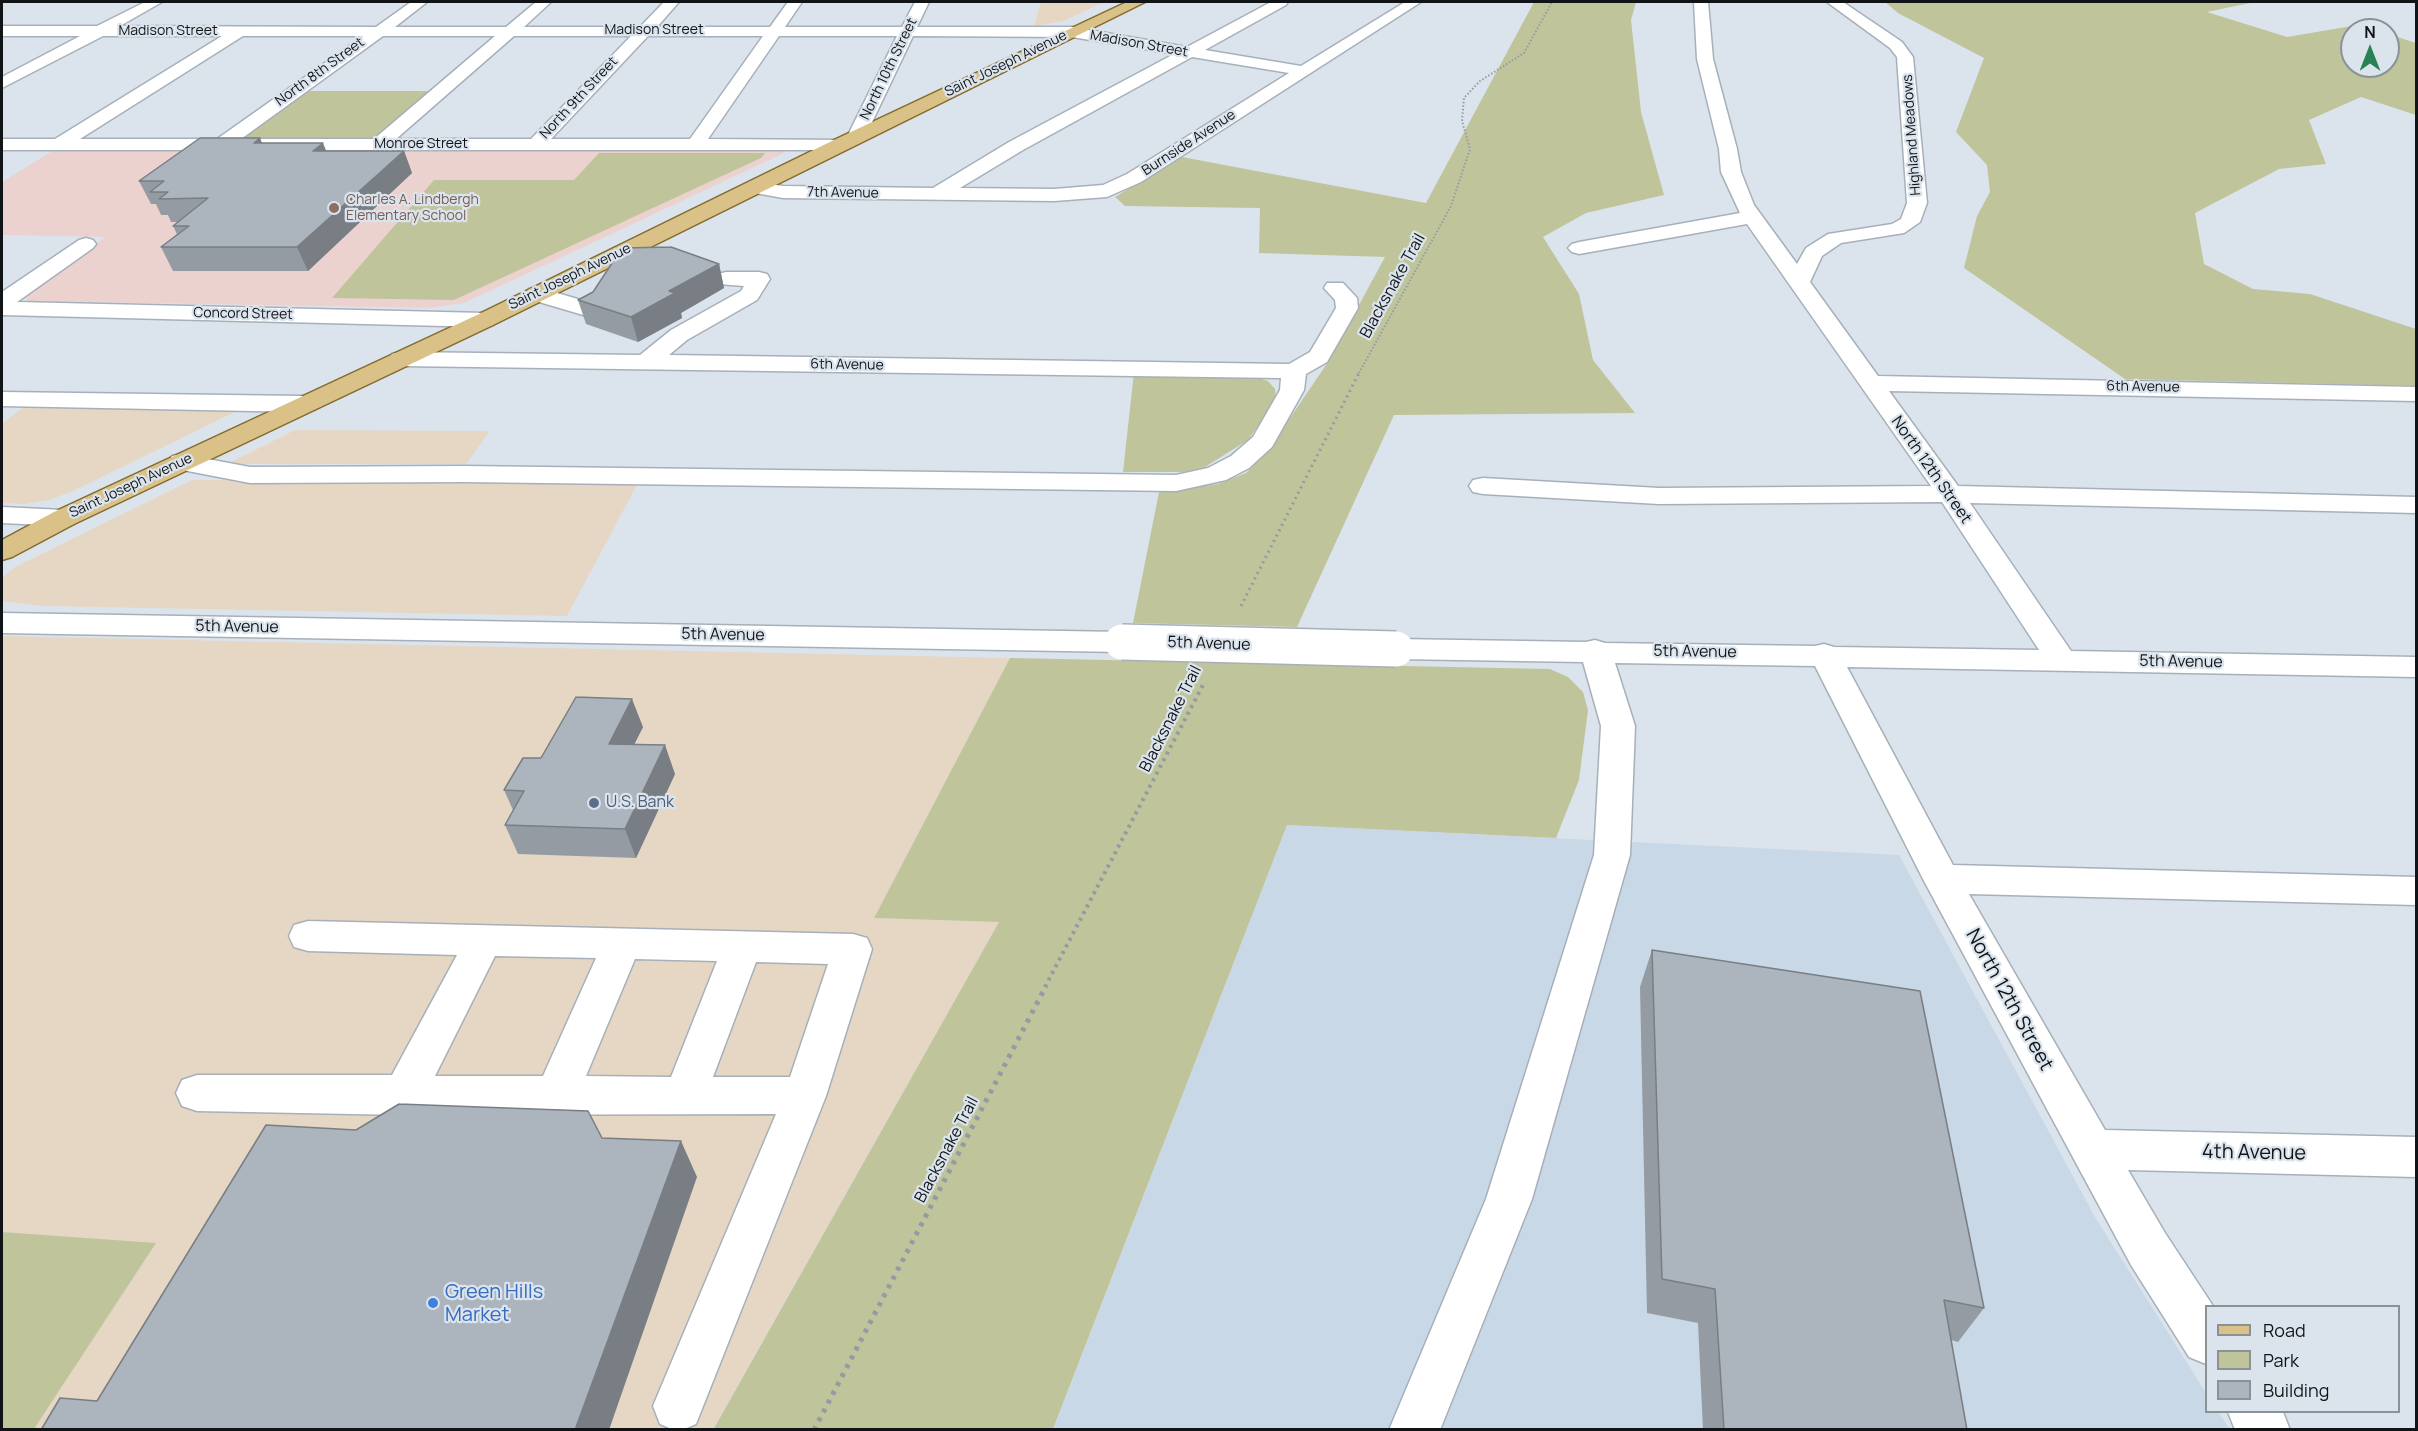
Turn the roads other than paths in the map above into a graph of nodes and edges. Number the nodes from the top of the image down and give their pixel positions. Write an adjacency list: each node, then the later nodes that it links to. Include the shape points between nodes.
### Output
1 (155, 2): 17 (street)
2 (420, 2): 12 (street, North 8th Street)
3 (544, 2): 13 (street)
4 (672, 2): 14 (street, North 9th Street)
5 (795, 2): 15 (street)
6 (921, 2): 19 (street, North 10th Street)
7 (1138, 2): 20 (main road, Saint Joseph Avenue)
8 (1281, 2): 21 (street)
9 (1414, 2): 22 (street, Burnside Avenue)
10 (1701, 2): 35 (street, via 1705,60 1731,172 1744,205)
11 (1834, 2): 39 (street, Highland Meadows, via 1896,45 1905,57 1917,203 1910,222 1897,229 1835,238 1813,252)
12 (380, 30): 13 (street, Madison Street); 18 (street, Madison Street); 31 (street, North 8th Street)
13 (511, 30): 14 (street, Madison Street); 26 (street)
14 (644, 30): 15 (street, Madison Street); 28 (street, North 9th Street)
15 (775, 30): 19 (street, Madison Street); 25 (street)
16 (2, 31): 17 (street, Madison Street)
17 (97, 31): 18 (street, Madison Street); 23 (street)
18 (240, 31): 30 (street)
19 (908, 31): 20 (street, Madison Street); 24 (street, North 10th Street)
20 (1072, 32): 21 (street, Madison Street); 24 (main road, Saint Joseph Avenue)
21 (1186, 52): 22 (street, Madison Street); 34 (street)
22 (1304, 70): 34 (street, Burnside Avenue, via 1116,188 1054,195)
23 (2, 83)
24 (848, 140): 25 (street, Monroe Street); 33 (main road, Saint Joseph Avenue)
25 (696, 143): 28 (street, Monroe Street)
26 (379, 144): 27 (street, Monroe Street); 31 (street, Monroe Street)
27 (469, 144): 28 (street, Monroe Street); 32 (street, via 458,153 433,158)
28 (536, 144)
29 (2, 145): 30 (street, Monroe Street)
30 (59, 145): 31 (street, Monroe Street)
31 (221, 145)
32 (292, 159)
33 (751, 187): 34 (street, 7th Avenue, via 783,192); 41 (main road, Saint Joseph Avenue)
34 (936, 194)
35 (1755, 217): 37 (street); 39 (street)
36 (86, 244): 42 (street)
37 (1579, 248)
38 (726, 279): 47 (street, via 759,279 749,295 679,335)
39 (1799, 282): 49 (street, North 12th Street)
40 (1335, 288): 48 (street, via 1346,298 1347,308 1319,357)
41 (537, 294): 44 (street); 45 (main road, Saint Joseph Avenue)
42 (2, 302)
43 (2, 308): 45 (street, Concord Street)
44 (590, 310)
45 (484, 320): 46 (main road, Saint Joseph Avenue)
46 (400, 359): 47 (street, 6th Avenue); 52 (main road, Saint Joseph Avenue)
47 (646, 362): 48 (street, 6th Avenue)
48 (1294, 371): 53 (street, via 1292,390 1263,441 1240,462 1218,474 1176,483 250,475)
49 (1869, 383): 50 (street, 6th Avenue); 55 (street, North 12th Street)
50 (2416, 394)
51 (2, 399): 52 (street)
52 (302, 404): 53 (main road, Saint Joseph Avenue)
53 (181, 462): 58 (main road, Saint Joseph Avenue)
54 (1483, 486): 55 (street, via 1659,496)
55 (1950, 494): 56 (street); 63 (street, North 12th Street)
56 (2416, 505)
57 (2, 515): 58 (street)
58 (64, 518): 59 (main road, Saint Joseph Avenue)
59 (2, 551)
60 (2, 623): 61 (street, 5th Avenue, bridge)
61 (1595, 650): 62 (street, 5th Avenue); 81 (street, via 1618,726 1612,855 1509,1199)
62 (1824, 654): 63 (street, 5th Avenue); 65 (street, North 12th Street)
63 (2061, 660): 64 (street, 5th Avenue)
64 (2416, 667)
65 (1942, 879): 66 (street); 76 (street, North 12th Street)
66 (2416, 891)
67 (308, 936): 68 (street)
68 (484, 939): 69 (street); 72 (street)
69 (622, 943): 70 (street); 74 (street)
70 (742, 946): 73 (street, via 853,949); 75 (street)
71 (197, 1093): 72 (street)
72 (403, 1095): 74 (street)
73 (805, 1095): 75 (street); 79 (street)
74 (556, 1096): 75 (street)
75 (685, 1096)
76 (2092, 1149): 77 (street, 4th Avenue); 78 (street, North 12th Street, via 2148,1249)
77 (2416, 1156)
78 (2205, 1338)
79 (678, 1406)
80 (2254, 1413): 82 (street)
81 (1414, 1430)
82 (2265, 1430)

